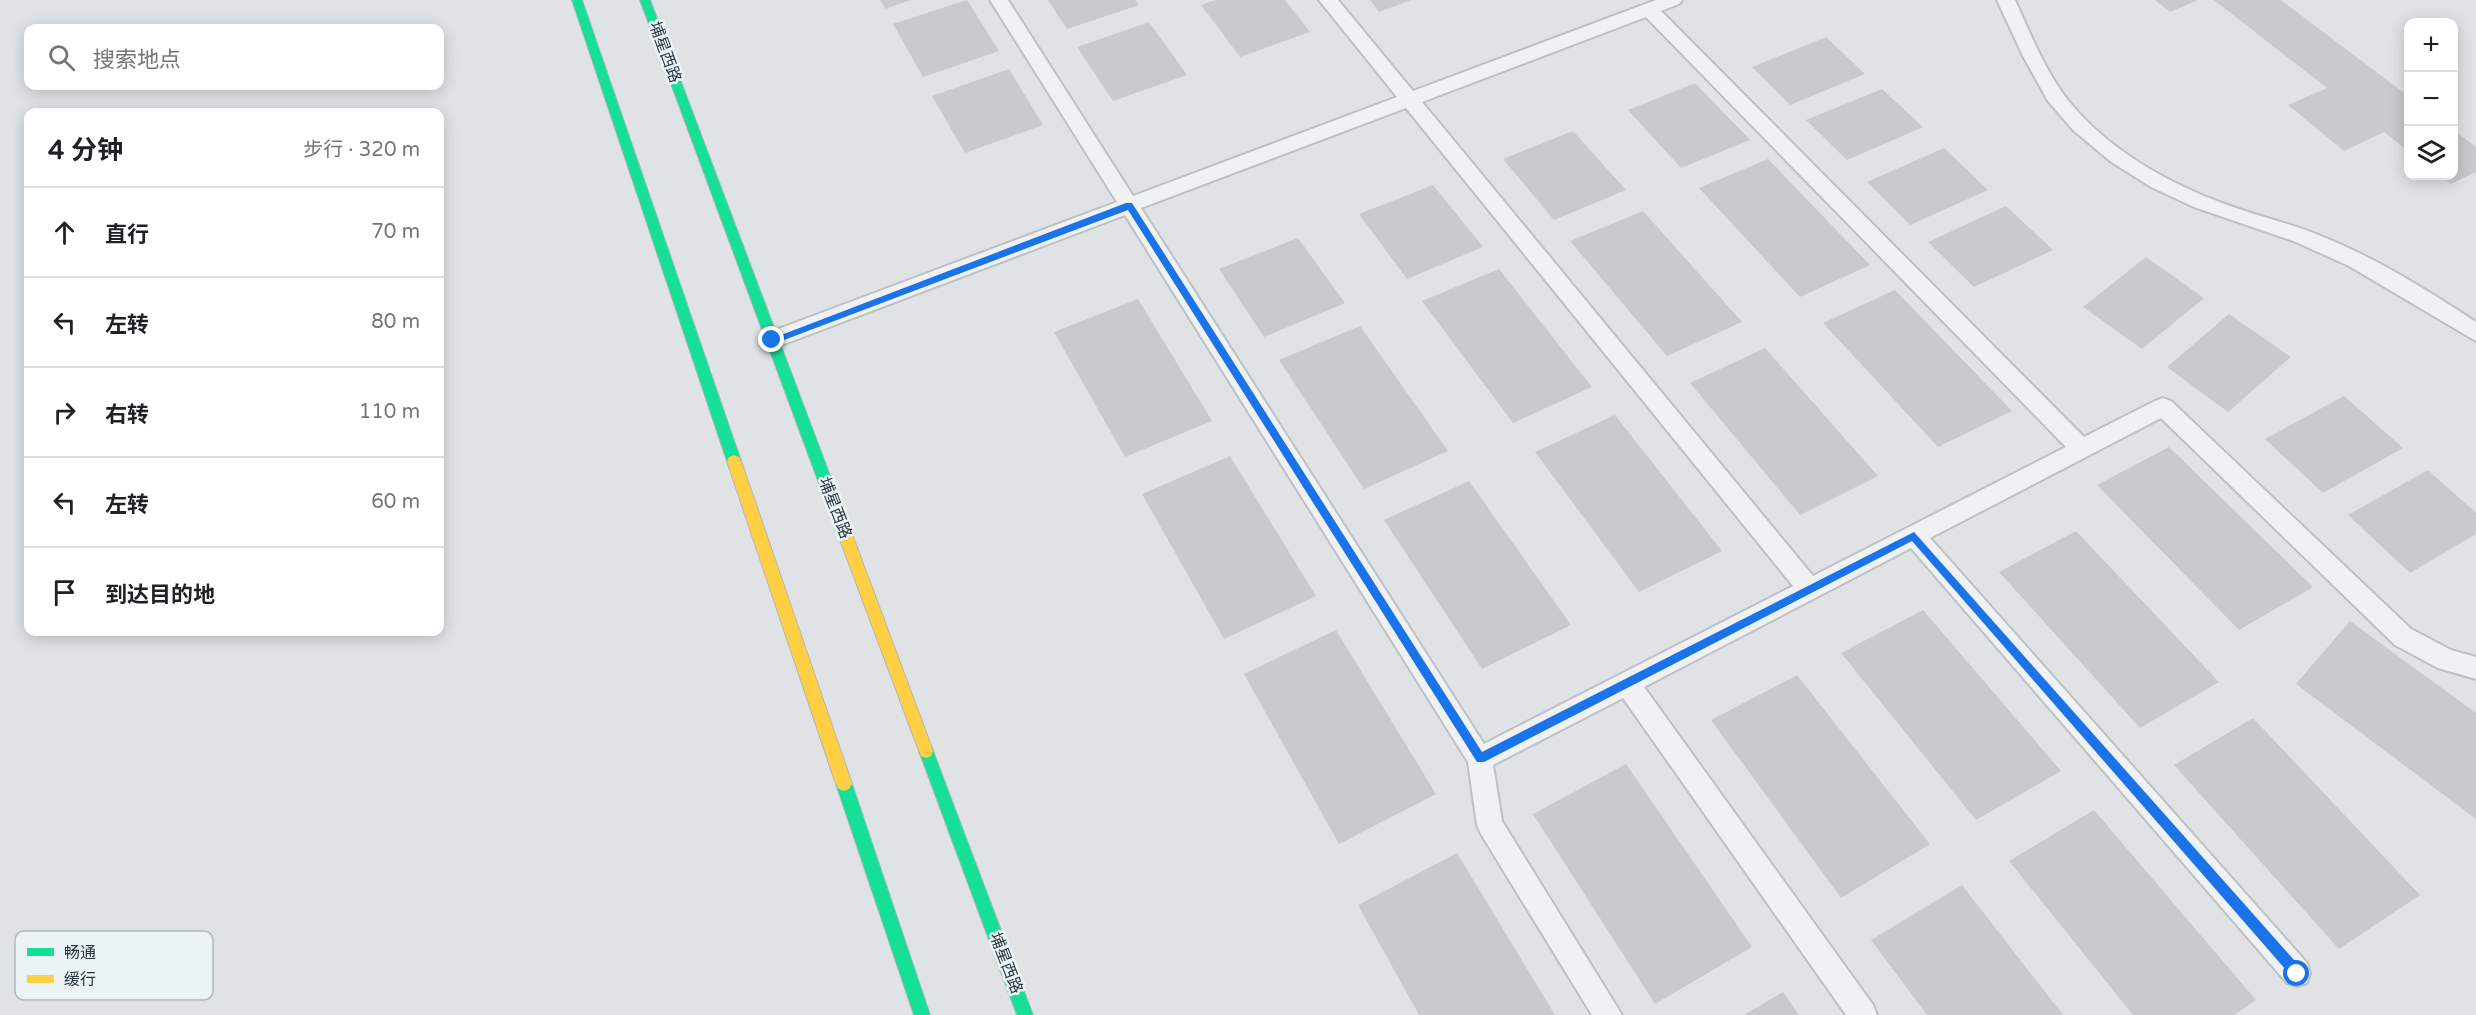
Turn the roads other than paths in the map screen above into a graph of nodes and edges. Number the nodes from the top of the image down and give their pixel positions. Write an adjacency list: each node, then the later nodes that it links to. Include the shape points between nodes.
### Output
1 (577, 0): 19 (highway)
2 (645, 0): 11 (highway, 埔星西路)
3 (999, 0): 9 (lane)
4 (1328, 0): 14 (lane)
5 (1673, 0): 8 (lane)
6 (2006, 0): 10 (lane, via 2064,108 2105,148 2159,183 2223,211 2314,241 2404,285)
7 (1624, 8): 8 (lane); 9 (lane)
8 (1648, 9): 12 (lane)
9 (1129, 206): 11 (lane); 17 (lane)
10 (2476, 333)
11 (772, 340): 20 (highway, 埔星西路)
12 (2082, 449): 13 (lane); 15 (lane, via 2163,407 2403,638 2446,660)
13 (1914, 536): 14 (lane); 18 (lane)
14 (1809, 590): 16 (lane)
15 (2476, 668)
16 (1627, 683): 17 (lane); 22 (lane)
17 (1480, 759): 21 (lane, via 1490,825)
18 (2297, 974)
19 (922, 1015)
20 (1025, 1015)
21 (1608, 1015)
22 (1863, 1015)

